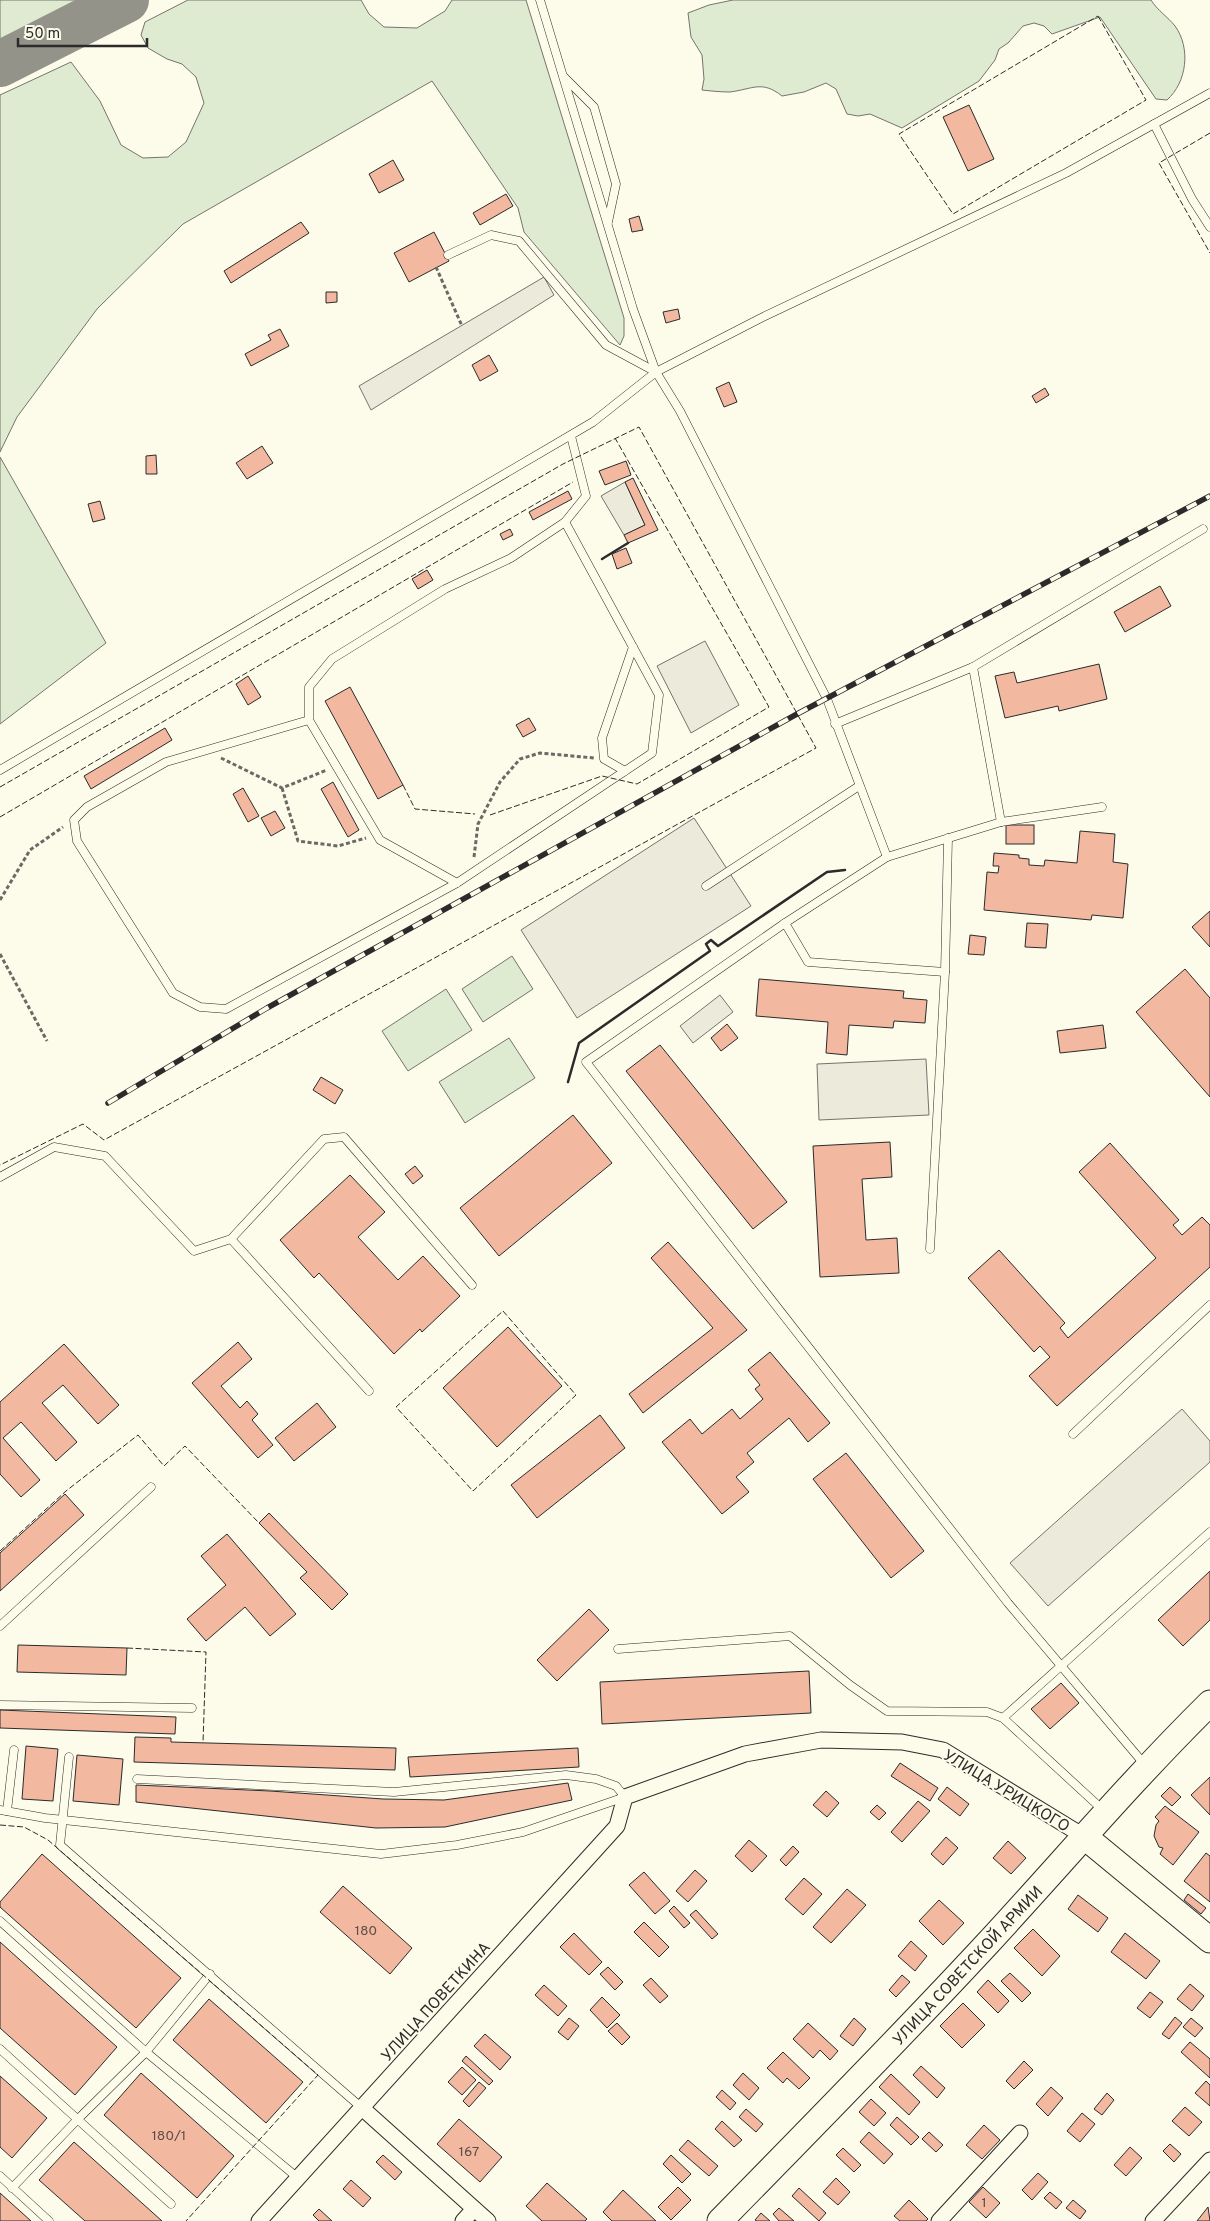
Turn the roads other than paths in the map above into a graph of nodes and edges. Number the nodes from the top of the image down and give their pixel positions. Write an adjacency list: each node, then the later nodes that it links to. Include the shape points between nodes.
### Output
1 (540, 0): 2 (lane)
2 (563, 76): 5 (lane); 5 (lane, via 594,107 616,184)
3 (1210, 93): 4 (lane)
4 (1154, 124): 6 (lane, via 1192,199); 8 (lane, via 1066,173 761,318)
5 (608, 224): 8 (lane)
6 (1210, 226)
7 (448, 255): 8 (lane, via 491,235 519,241 606,345)
8 (656, 372): 9 (lane, via 594,422); 15 (lane, via 680,411 822,691)
9 (571, 436): 10 (lane, via 586,496); 16 (lane)
10 (565, 522): 12 (lane); 14 (lane, via 511,558 446,588 332,659 309,687)
11 (1203, 529): 13 (lane)
12 (633, 647): 17 (lane, via 602,738 604,759); 17 (lane, via 660,695 652,753)
13 (972, 667): 15 (lane); 20 (lane)
14 (309, 720): 23 (lane, via 380,840); 23 (lane, via 166,762 87,806 74,820 77,841 173,993 200,1007 226,1009)
15 (835, 724): 18 (lane)
16 (0, 770)
17 (625, 771): 23 (lane)
18 (859, 786): 22 (lane); 24 (lane)
19 (1102, 807): 20 (lane)
20 (1001, 822): 21 (lane)
21 (948, 838): 22 (lane); 26 (lane)
22 (886, 857): 25 (lane)
23 (457, 883)
24 (706, 886)
25 (785, 923): 26 (lane, via 808,962); 38 (lane, via 586,1062 1002,1595)
26 (945, 972): 29 (lane)
27 (0, 1177): 28 (lane, via 54,1147 105,1156 194,1250)
28 (231, 1239): 30 (lane, via 324,1139 344,1137); 32 (lane)
29 (930, 1248)
30 (472, 1285)
31 (1210, 1305): 33 (lane)
32 (369, 1391)
33 (1073, 1434)
34 (151, 1487): 36 (lane)
35 (1210, 1532): 38 (lane)
36 (0, 1626)
37 (618, 1648): 42 (lane, via 790,1636 850,1685 887,1710 987,1712)
38 (1063, 1667): 42 (lane); 45 (lane)
39 (1210, 1704): 45 (main road, УЛИЦА СОВЕТСКОЙ АРМИИ)
40 (0, 1705): 41 (lane)
41 (192, 1708)
42 (1003, 1718): 49 (lane)
43 (14, 1750): 48 (lane)
44 (69, 1757): 50 (lane)
45 (1146, 1767): 49 (main road, УЛИЦА СОВЕТСКОЙ АРМИИ)
46 (137, 1779): 47 (lane, via 394,1792 566,1775 596,1779 616,1786)
47 (625, 1797): 50 (lane, via 523,1832 457,1845 381,1854); 51 (street, УЛИЦА УРИЦКОГО, via 745,1754 821,1740 902,1742 943,1750); 57 (street, УЛИЦА ПОВЕТКИНА, via 617,1826)
48 (3, 1811): 50 (lane)
49 (1107, 1813): 51 (main road, УЛИЦА СОВЕТСКОЙ АРМИИ)
50 (64, 1820): 54 (lane, via 60,1845)
51 (1086, 1837): 53 (main road, УЛИЦА УРИЦКОГО); 70 (main road, УЛИЦА СОВЕТСКОЙ АРМИИ, via 905,2032)
52 (0, 1921): 56 (lane)
53 (1210, 1940)
54 (210, 1974): 56 (lane); 57 (lane)
55 (0, 2048): 58 (lane)
56 (146, 2052): 58 (lane); 62 (lane)
57 (362, 2108): 62 (street, УЛИЦА ПОВЕТКИНА); 65 (street)
58 (77, 2120): 63 (lane); 64 (lane)
59 (1020, 2133): 71 (street)
60 (1210, 2160): 72 (street)
61 (0, 2176): 63 (lane)
62 (298, 2178): 67 (street, УЛИЦА ПОВЕТКИНА)
63 (12, 2188): 66 (lane)
64 (171, 2204)
65 (474, 2209): 68 (street); 69 (street)
66 (49, 2221)
67 (259, 2221)
68 (463, 2221)
69 (488, 2221)
70 (720, 2221)
71 (939, 2221)
72 (1153, 2221)

